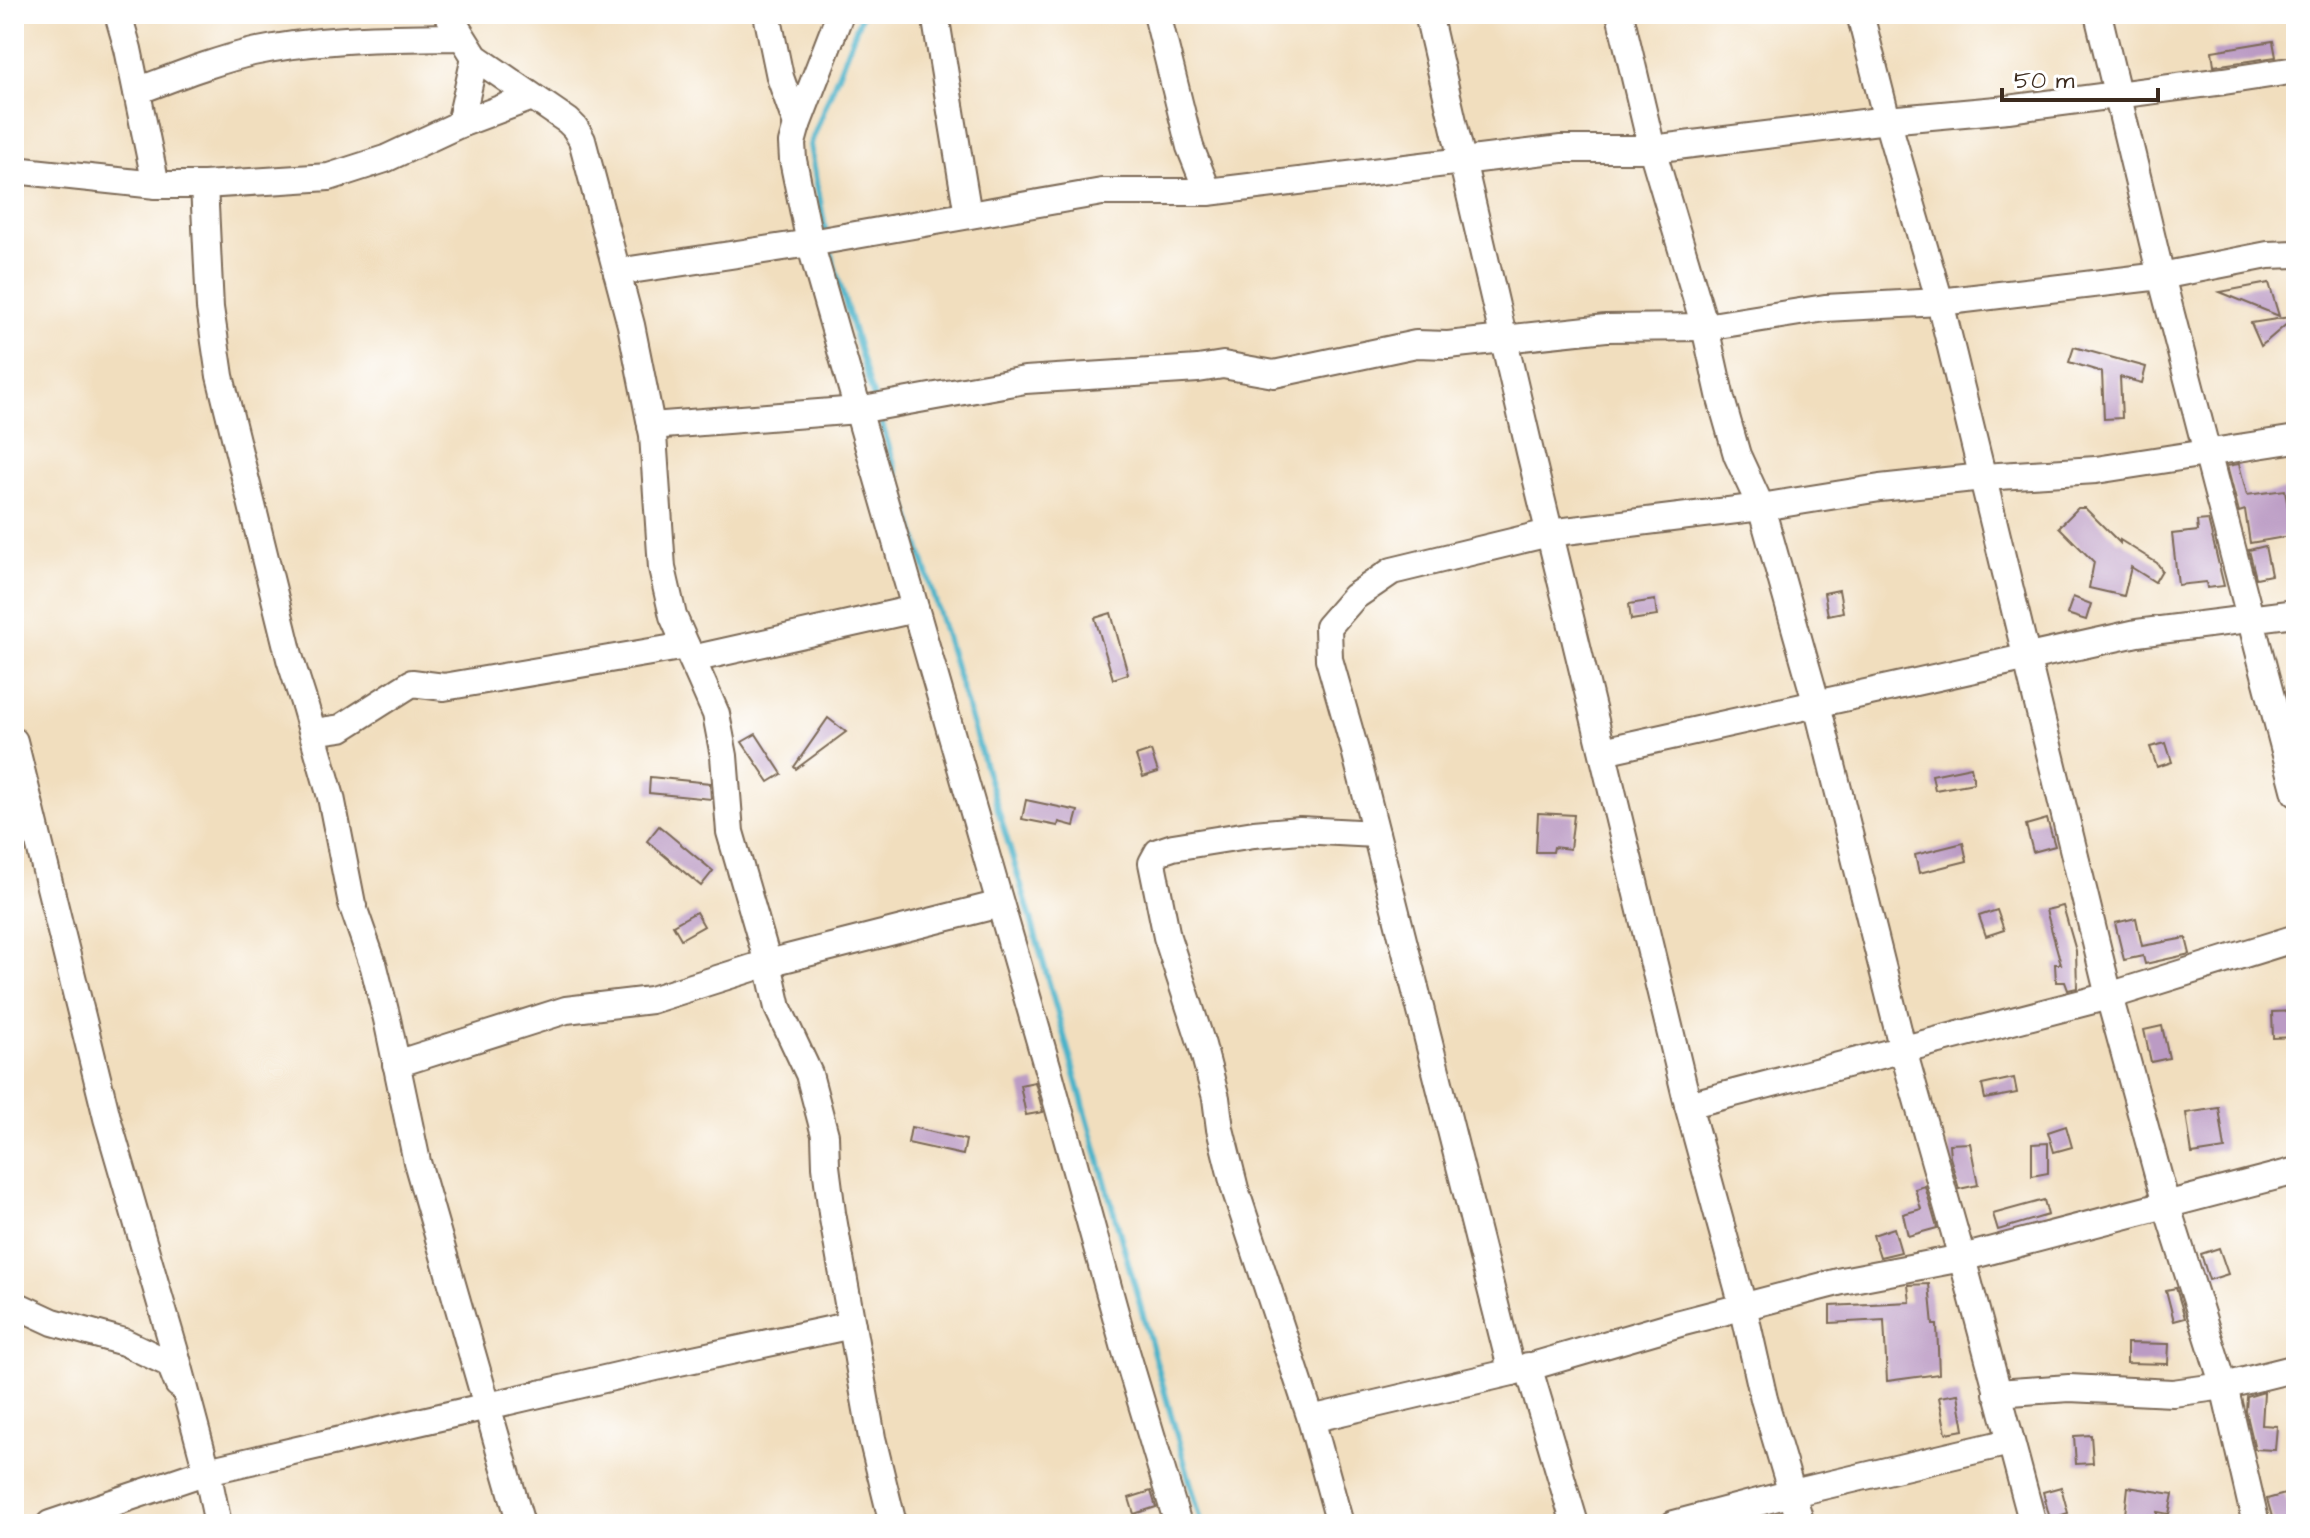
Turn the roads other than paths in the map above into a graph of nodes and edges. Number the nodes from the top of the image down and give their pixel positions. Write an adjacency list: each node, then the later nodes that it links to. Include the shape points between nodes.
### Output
1 (118, 14): 12 (street)
2 (767, 14): 17 (street)
3 (840, 14): 17 (street)
4 (935, 14): 24 (street)
5 (1157, 14): 23 (street, via 1190,147)
6 (1428, 14): 19 (street)
7 (1620, 14): 18 (street)
8 (1860, 14): 15 (street)
9 (2098, 14): 13 (street)
10 (462, 36): 12 (street, via 334,40 252,52); 14 (street); 16 (street)
11 (2296, 70): 13 (street)
12 (137, 91): 21 (street)
13 (2117, 95): 15 (street); 28 (street)
14 (532, 97): 16 (street); 27 (street, via 568,121 582,140)
15 (1887, 120): 18 (street); 29 (street)
16 (460, 124): 22 (street, via 385,159 329,177)
17 (797, 125): 25 (street, via 793,160)
18 (1652, 149): 19 (street, via 1561,149); 30 (street)
19 (1462, 161): 23 (street); 31 (street)
20 (14, 170): 21 (street)
21 (156, 185): 22 (street)
22 (204, 185): 45 (street, via 210,308 220,376)
23 (1208, 192): 24 (street, via 1102,192)
24 (968, 215): 25 (street)
25 (822, 241): 27 (street); 32 (street)
26 (2296, 254): 28 (street)
27 (617, 272): 33 (street)
28 (2161, 276): 29 (street); 35 (street)
29 (1940, 302): 30 (street, via 1825,308); 36 (street)
30 (1705, 327): 31 (street, via 1606,328); 37 (street, via 1737,455)
31 (1503, 339): 32 (street, via 1416,344 1274,374 1223,365 1025,380); 38 (street)
32 (858, 410): 33 (street); 39 (street)
33 (651, 426): 42 (street, via 662,568 673,616)
34 (2296, 439): 35 (street)
35 (2208, 453): 36 (street, via 2096,470); 41 (street)
36 (1983, 477): 37 (street); 43 (street)
37 (1761, 507): 38 (street); 44 (street)
38 (1549, 533): 47 (street); 49 (street, via 1392,571 1354,597 1328,627 1329,659)
39 (915, 609): 42 (street); 50 (street)
40 (2296, 613): 41 (street)
41 (2250, 619): 43 (street, via 2137,633); 48 (street)
42 (689, 652): 45 (street, via 444,687 412,683 341,728); 52 (street, via 716,714 730,832)
43 (2026, 657): 44 (street); 53 (street)
44 (1817, 705): 47 (street); 54 (street)
45 (313, 732): 55 (street)
46 (14, 741): 68 (street, via 107,1118)
47 (1603, 751): 56 (street)
48 (2296, 793)
49 (1376, 834): 64 (street); 69 (street, via 1254,834 1173,847 1158,852 1152,863 1167,937 1216,1098 1235,1189)
50 (1000, 904): 52 (street); 77 (street)
51 (2296, 938): 53 (street)
52 (768, 963): 55 (street, via 651,1000 566,1010); 62 (street, via 778,1008 809,1074 825,1135 832,1213)
53 (2109, 996): 54 (street); 58 (street)
54 (1903, 1050): 56 (street); 59 (street)
55 (396, 1064): 67 (street, via 417,1162)
56 (1688, 1105): 61 (street)
57 (2296, 1171): 58 (street)
58 (2166, 1204): 59 (street); 65 (street)
59 (1962, 1258): 61 (street); 66 (street)
60 (14, 1304): 68 (street, via 53,1322 124,1342 170,1364)
61 (1743, 1306): 64 (street); 72 (street)
62 (852, 1325): 67 (street); 76 (street)
63 (2296, 1368): 65 (street)
64 (1520, 1369): 69 (street); 79 (street)
65 (2224, 1386): 66 (street, via 2173,1393 2069,1388); 83 (street)
66 (1997, 1393): 70 (street)
67 (489, 1407): 71 (street); 75 (street)
68 (190, 1413): 71 (street)
69 (1311, 1419): 78 (street)
70 (2010, 1442): 72 (street); 82 (street)
71 (207, 1471): 73 (street); 74 (street)
72 (1793, 1493): 80 (street); 81 (street)
73 (50, 1524)
74 (218, 1524)
75 (521, 1524)
76 (892, 1524)
77 (1178, 1524)
78 (1340, 1524)
79 (1575, 1524)
80 (1674, 1524)
81 (1801, 1524)
82 (2033, 1524)
83 (2256, 1524)

